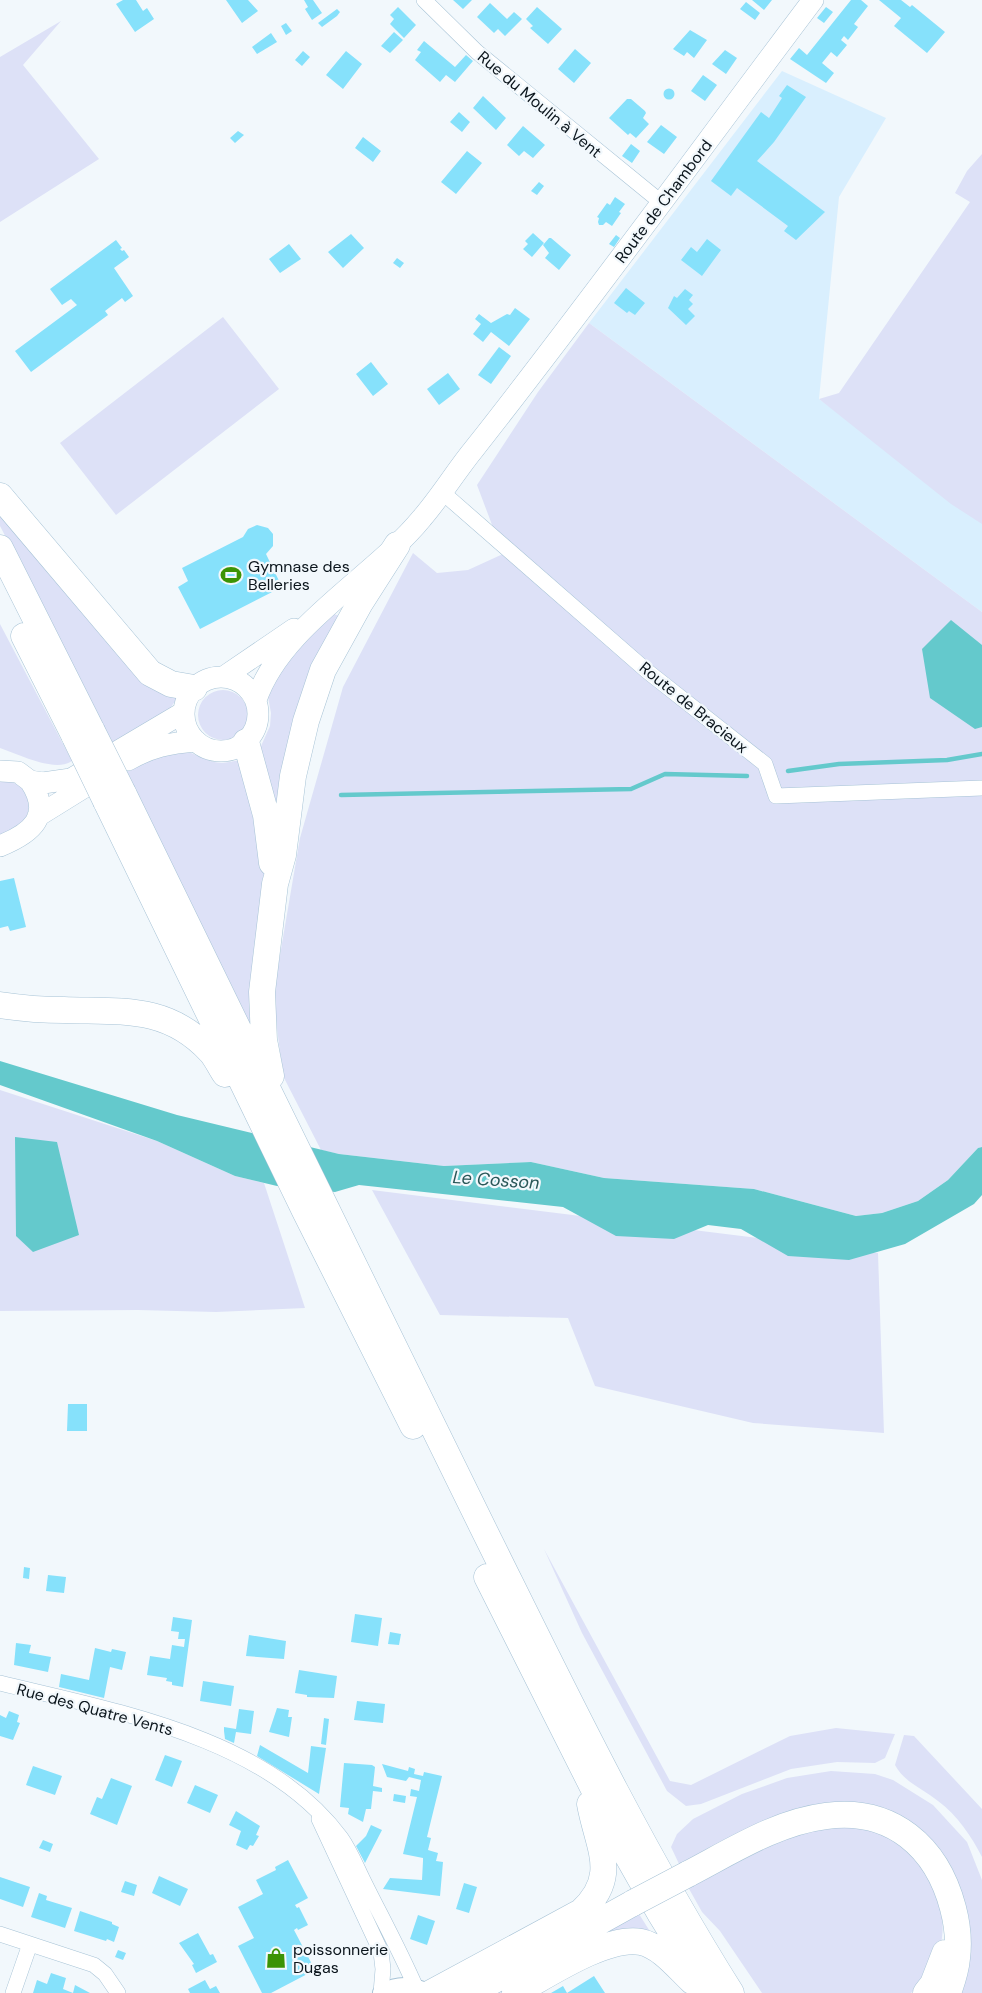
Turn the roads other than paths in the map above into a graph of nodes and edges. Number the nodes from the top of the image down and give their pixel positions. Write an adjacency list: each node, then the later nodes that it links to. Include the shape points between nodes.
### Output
1 (424, 0): 3 (street, Rue du Moulin à Vent, via 477,52)
2 (813, 0): 3 (main road, Route de Chambord)
3 (662, 203): 4 (main road, Route de Chambord)
4 (442, 492): 6 (main road, Route de Chambord); 19 (street, Route de Bracieux, via 647,670 765,764 776,796)
5 (0, 496): 11 (highway, via 150,673 171,684)
6 (397, 545): 9 (main road, Route de Chambord); 22 (highway, via 323,670 293,776 283,855)
7 (0, 548): 14 (highway)
8 (0, 588): 14 (highway)
9 (316, 617): 10 (main road, via 283,634); 12 (main road, via 276,660)
10 (225, 676): 11 (main road, via 203,681); 12 (main road, via 244,684)
11 (194, 688): 13 (main road)
12 (256, 700): 16 (main road, via 258,722)
13 (184, 712): 15 (main road, via 189,733); 18 (main road, via 71,779 56,783)
14 (84, 734): 24 (highway, bridge)
15 (196, 741): 16 (main road, via 215,751 237,748); 20 (main road, via 146,750)
16 (246, 742): 22 (highway, via 266,815)
17 (0, 771): 18 (main road, via 18,772)
18 (30, 780): 20 (main road, via 37,791)
19 (982, 788)
20 (38, 816): 21 (main road, via 27,833)
21 (0, 846)
22 (275, 884): 24 (highway, via 262,1016)
23 (0, 1005): 24 (highway, via 136,1012 157,1017 212,1052 236,1092)
24 (275, 1126): 26 (highway, via 305,1211); 31 (highway, via 330,1216 567,1696 646,1850)
25 (0, 1683): 27 (street, Rue des Quatre Vents, via 177,1730 269,1773)
26 (585, 1774): 32 (highway, via 604,1876 593,1901 581,1912); 38 (highway)
27 (314, 1808): 32 (street, Rue des Quatre Vents, via 341,1839); 35 (street, Rue des Quatre Vents, via 381,1952)
28 (948, 1890): 36 (highway, bridge, via 927,1853 905,1833 885,1822 854,1815 804,1820 688,1874); 41 (highway, via 948,1944 942,1966); 42 (highway, via 958,1942)
29 (0, 1934): 30 (street)
30 (30, 1944): 33 (street); 34 (street, via 94,1965)
31 (701, 1946): 39 (highway); 40 (highway)
32 (424, 1991): 35 (street, via 404,1986)
33 (13, 1993)
34 (118, 1993)
35 (382, 1993)
36 (471, 1993)
37 (515, 1993): 38 (highway, via 601,1947 620,1942 652,1946)
38 (707, 1993)
39 (731, 1993)
40 (750, 1993)
41 (926, 1993)
42 (948, 1993)

